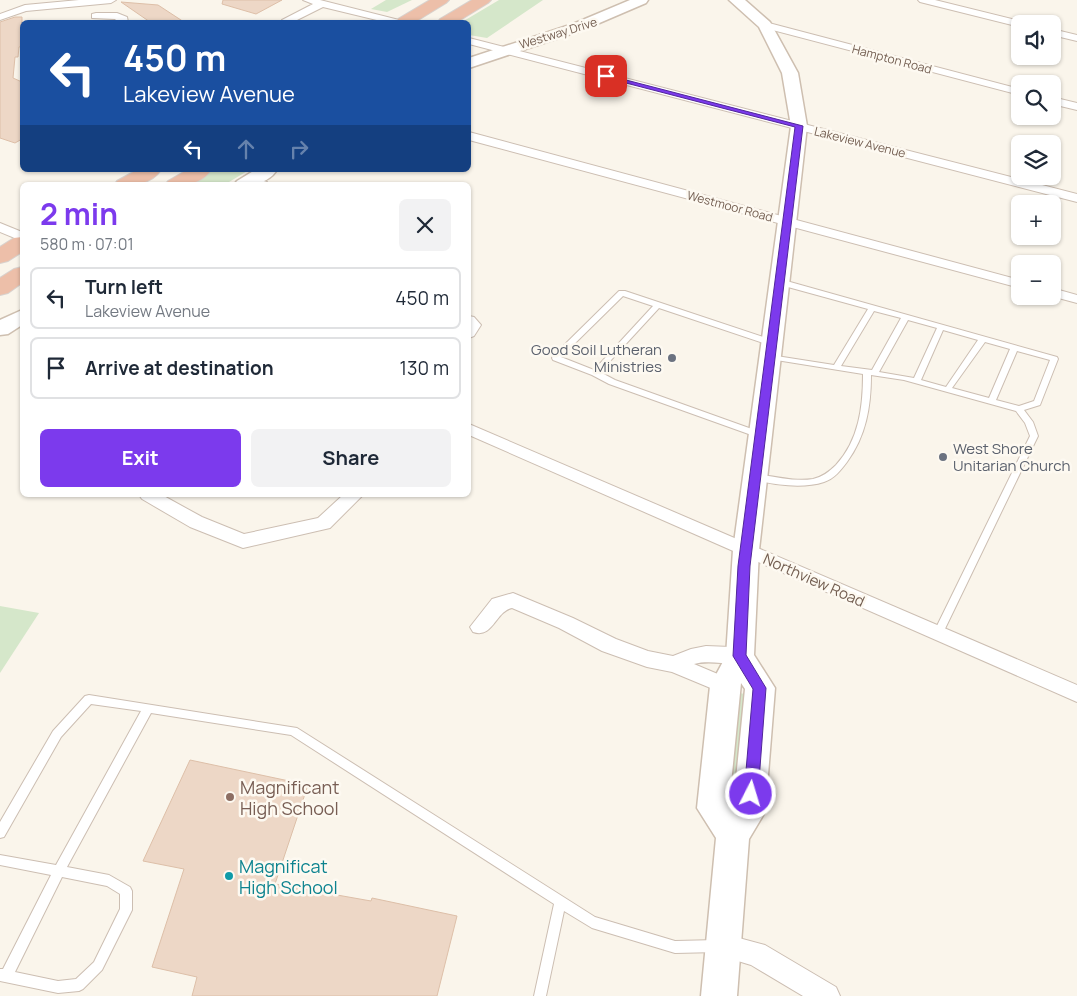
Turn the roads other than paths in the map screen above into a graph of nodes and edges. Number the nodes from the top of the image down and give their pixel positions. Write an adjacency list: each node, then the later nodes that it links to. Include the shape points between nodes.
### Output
1 (111, 0): 8 (street)
2 (308, 0): 9 (street)
3 (442, 0): 15 (highway)
4 (483, 0): 16 (highway)
5 (736, 0): 18 (main road)
6 (923, 0): 17 (street)
7 (639, 1): 22 (main road, Westway Drive, via 632,10 611,24 583,35 538,47)
8 (99, 2): 10 (street, via 25,8); 11 (street)
9 (322, 4): 13 (street); 14 (street)
10 (0, 17)
11 (96, 20): 12 (street, via 117,16)
12 (123, 20)
13 (290, 20)
14 (386, 20)
15 (407, 20)
16 (449, 20)
17 (1011, 22)
18 (765, 25): 24 (street, Hampton Road); 27 (main road, via 790,73)
19 (1061, 34): 20 (street)
20 (1077, 38)
21 (471, 42): 22 (street, Lakeview Avenue)
22 (505, 50): 23 (main road, Westway Drive); 27 (street, Lakeview Avenue)
23 (471, 62)
24 (1011, 90)
25 (1061, 103): 26 (street)
26 (1077, 107)
27 (799, 126): 35 (street, Lakeview Avenue); 36 (main road)
28 (471, 137): 36 (street, Westmoor Road)
29 (147, 172): 32 (highway)
30 (197, 172): 33 (highway)
31 (266, 172): 34 (main road)
32 (129, 182)
33 (180, 182)
34 (254, 182)
35 (1077, 198)
36 (788, 222): 42 (main road); 43 (street, Westmoor Road)
37 (2, 228): 38 (street)
38 (20, 236)
39 (20, 244): 40 (highway)
40 (0, 256)
41 (20, 275): 44 (highway)
42 (780, 282): 48 (lane); 55 (main road)
43 (1011, 282)
44 (0, 288)
45 (1061, 295): 46 (street)
46 (1077, 299)
47 (658, 305): 55 (lane); 58 (lane); 58 (lane, via 622,292 556,358)
48 (873, 307): 50 (lane); 56 (lane)
49 (20, 317): 52 (main road)
50 (906, 317): 51 (lane); 57 (lane)
51 (941, 327): 53 (lane); 59 (lane)
52 (0, 329)
53 (983, 339): 54 (lane); 60 (lane)
54 (1014, 348): 61 (lane); 62 (lane, via 1054,359 1037,403)
55 (771, 350): 56 (lane); 64 (main road)
56 (836, 367): 57 (lane)
57 (870, 372): 59 (lane); 65 (lane, via 860,434 834,473 822,480 805,482)
58 (595, 373): 64 (lane)
59 (917, 381): 60 (lane)
60 (948, 389): 61 (lane)
61 (992, 401): 62 (lane)
62 (1019, 408): 70 (lane, via 1034,436)
63 (471, 430): 68 (street, Northview Road)
64 (761, 435): 65 (main road)
65 (755, 478): 68 (main road)
66 (152, 497): 67 (street, via 196,522 243,541 324,523)
67 (352, 497)
68 (746, 550): 70 (street, Northview Road); 71 (main road)
69 (480, 627): 72 (street, via 499,604 514,600 610,645)
70 (938, 634): 74 (street, Northview Road)
71 (740, 656): 72 (street, via 710,652 697,654); 73 (main road); 77 (main road, via 760,688 750,812)
72 (675, 665): 73 (street)
73 (725, 686): 77 (main road, via 713,808)
74 (1077, 694)
75 (148, 708): 76 (lane, via 89,699 57,734); 79 (lane); 80 (lane, via 292,731)
76 (0, 833)
77 (733, 835): 81 (main road)
78 (0, 860): 79 (lane)
79 (59, 871): 82 (lane); 82 (lane, via 110,881 126,891 126,910 98,966 79,985 58,987)
80 (560, 902): 81 (lane, via 592,922 676,948); 83 (lane)
81 (724, 946): 84 (main road); 85 (street, via 756,954)
82 (3, 976)
83 (540, 996)
84 (719, 996)
85 (827, 996)

